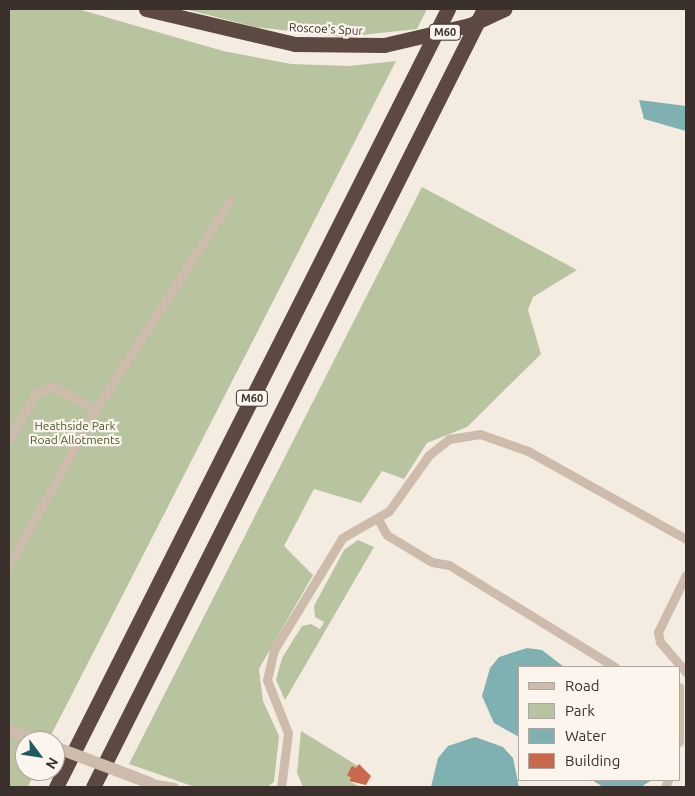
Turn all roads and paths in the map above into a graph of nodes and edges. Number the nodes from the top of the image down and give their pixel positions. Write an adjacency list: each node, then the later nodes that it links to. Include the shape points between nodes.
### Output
1 (146, 9): 4 (highway, Roscoe's Spur / M60, bridge, via 295,44 384,45 470,24)
2 (448, 9): 16 (highway, M60)
3 (484, 9): 17 (highway, M60)
4 (504, 9)
5 (230, 200): 6 (lane)
6 (96, 409): 7 (lane, via 52,386 35,394); 10 (lane)
7 (9, 440)
8 (378, 518): 9 (lane, via 400,499 439,446 449,439 480,434 528,450); 13 (lane, via 395,540 432,562 450,565); 19 (lane, via 354,527 330,554 267,667 271,696 288,726)
9 (686, 539)
10 (9, 565)
11 (686, 575): 12 (lane, via 660,619 658,632 660,642)
12 (677, 664)
13 (613, 666)
14 (65, 752): 15 (street, bridge)
15 (150, 783): 18 (lane)
16 (56, 787)
17 (93, 787)
18 (174, 787)
19 (281, 787)

